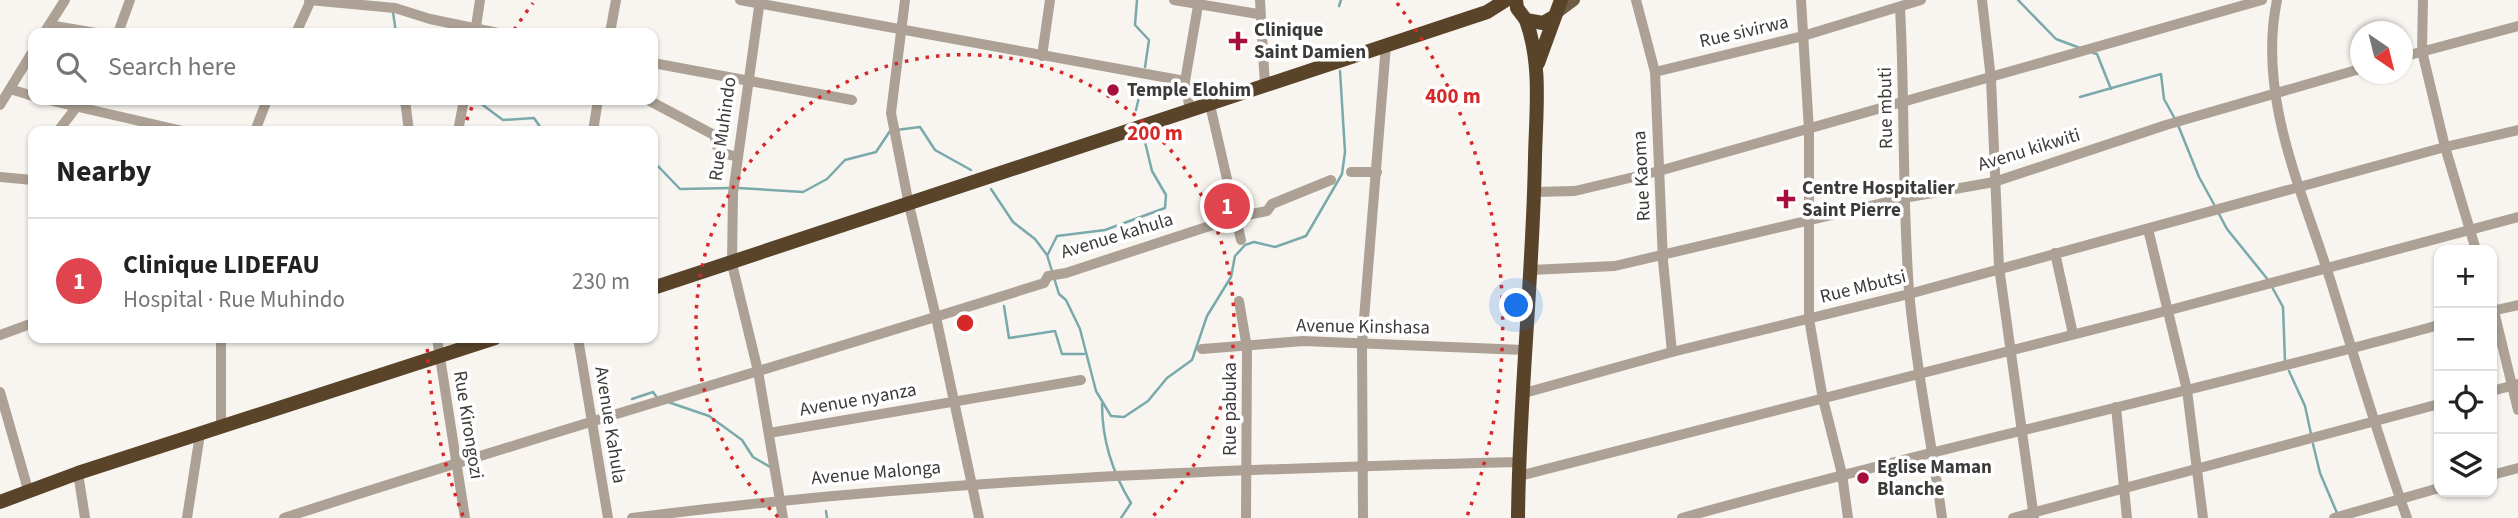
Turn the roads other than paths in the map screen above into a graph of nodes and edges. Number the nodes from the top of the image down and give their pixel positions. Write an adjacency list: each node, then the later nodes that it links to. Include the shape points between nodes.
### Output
1 (65, 0): 29 (street)
2 (130, 0): 30 (street)
3 (310, 0): 31 (street); 32 (street, via 390,8)
4 (480, 0): 33 (street)
5 (616, 0): 34 (street)
6 (740, 0): 21 (street)
7 (905, 0): 35 (street)
8 (1050, 0): 40 (street)
9 (1174, 0): 22 (street)
10 (1259, 0): 26 (street)
11 (1506, 0): 25 (highway)
12 (1516, 0): 27 (highway)
13 (1574, 0): 24 (main road)
14 (1636, 0): 44 (street, Rue Kaoma)
15 (1801, 0): 36 (street)
16 (1922, 0): 23 (street, Rue sivirwa)
17 (1982, 0): 46 (street)
18 (2262, 0): 46 (street)
19 (2277, 0): 52 (street)
20 (2423, 0): 38 (street)
21 (760, 2): 35 (street); 48 (street, Rue Muhindo)
22 (1198, 2): 26 (street); 47 (street)
23 (1900, 7): 36 (street, Rue sivirwa); 54 (street, Rue mbuti)
24 (1558, 10): 27 (highway, via 1543,23); 43 (highway)
25 (1487, 12): 27 (highway); 37 (highway)
26 (1258, 14): 49 (street)
27 (1524, 18): 43 (highway)
28 (2518, 26): 38 (street)
29 (47, 28)
30 (120, 28)
31 (298, 28)
32 (464, 28)
33 (475, 28)
34 (611, 28)
35 (900, 29): 40 (street); 85 (street, via 891,113)
36 (1803, 36): 44 (street, Rue sivirwa); 71 (street)
37 (1386, 45): 49 (highway); 77 (street)
38 (2422, 51): 39 (street); 73 (street)
39 (2413, 54)
40 (1042, 56): 47 (street)
41 (28, 59): 50 (street)
42 (658, 64): 48 (street)
43 (1537, 64): 83 (highway)
44 (1655, 72): 75 (street, Rue Kaoma)
45 (2350, 72): 52 (street, Avenu kikwiti)
46 (1991, 79): 54 (street); 81 (street)
47 (1185, 81): 64 (street)
48 (747, 82): 53 (street); 74 (street, Rue Muhindo)
49 (1265, 86): 55 (highway)
50 (10, 89): 51 (street); 56 (street)
51 (28, 94)
52 (2274, 95): 81 (street, Avenu kikwiti); 82 (street)
53 (852, 100)
54 (1905, 103): 71 (street); 84 (street, Rue mbuti)
55 (1210, 104): 64 (highway); 86 (street)
56 (0, 105)
57 (79, 105): 65 (street)
58 (84, 105): 66 (street)
59 (265, 105): 67 (street)
60 (406, 105): 68 (street)
61 (463, 105): 69 (street)
62 (597, 105): 70 (street)
63 (657, 105): 74 (street, via 714,135 719,152)
64 (1190, 111): 85 (highway)
65 (62, 126)
66 (164, 126)
67 (257, 126)
68 (408, 126)
69 (459, 126)
70 (594, 126)
71 (1808, 130): 75 (street); 88 (street)
72 (2518, 130): 73 (street, Rue Mbutsi)
73 (2445, 147): 82 (street, Rue Mbutsi); 90 (street)
74 (738, 157): 95 (street, Rue Muhindo)
75 (1659, 171): 83 (street, via 1575,191); 94 (street, Rue Kaoma)
76 (1351, 172): 77 (street)
77 (1377, 172): 116 (street)
78 (0, 177): 79 (street)
79 (28, 180)
80 (1331, 180): 86 (street, Avenue kahula, via 1272,204 1267,211)
81 (1994, 182): 84 (street, Avenu kikwiti); 96 (street)
82 (2297, 189): 89 (street, Rue Mbutsi); 97 (street)
83 (1535, 192): 98 (highway)
84 (1904, 198): 88 (street, Avenu kikwiti); 100 (street, Rue mbuti)
85 (909, 205): 95 (highway); 105 (street)
86 (1237, 217): 91 (street); 105 (street, Avenue kahula, via 1059,272 1044,282)
87 (2518, 217): 90 (street, Avenue Malonga)
88 (1810, 220): 94 (street, Avenu kikwiti); 106 (street)
89 (2148, 229): 93 (street, Rue Mbutsi); 104 (street)
90 (2470, 230): 92 (street); 97 (street, Avenue Malonga)
91 (1241, 240)
92 (2474, 245)
93 (2055, 253): 96 (street, Rue Mbutsi); 110 (street)
94 (1665, 255): 98 (street, Avenu kikwiti, via 1615,266); 122 (street, Rue Kaoma)
95 (732, 264): 99 (highway); 124 (street, Rue Muhindo)
96 (1999, 267): 100 (street, Rue Mbutsi); 121 (street)
97 (2326, 268): 104 (street, Avenue Malonga); 119 (street)
98 (1531, 270): 120 (highway)
99 (658, 286)
100 (1909, 294): 106 (street, Rue Mbutsi); 125 (street, Rue mbuti)
101 (1238, 301): 117 (street, Rue pabuka)
102 (2518, 305): 103 (street)
103 (2497, 308)
104 (2170, 310): 110 (street, Avenue Malonga); 128 (street)
105 (936, 317): 124 (street, Avenue kahula); 133 (street)
106 (1809, 319): 122 (street, Rue Mbutsi); 132 (street)
107 (2497, 322): 127 (street)
108 (28, 325): 111 (street)
109 (2434, 326): 119 (street)
110 (2073, 334): 121 (street, Avenue Malonga)
111 (0, 335)
112 (221, 343): 139 (street)
113 (438, 343): 123 (street, Rue Kirongozi)
114 (479, 343): 123 (highway)
115 (579, 343): 137 (street, Avenue Kahula)
116 (1362, 344): 117 (street, Avenue Kinshasa, via 1303,341); 120 (street, Avenue Kinshasa); 145 (street)
117 (1247, 348): 118 (street, Avenue Kinshasa); 149 (street, Rue pabuka)
118 (1202, 349)
119 (2352, 349): 128 (street); 138 (street)
120 (1524, 350): 131 (highway)
121 (2009, 351): 125 (street, Avenue Malonga); 140 (street)
122 (1672, 352): 131 (street, Rue Mbutsi)
123 (439, 355): 139 (highway); 144 (street, Rue Kirongozi)
124 (758, 371): 137 (street, Avenue kahula); 141 (street, Rue Muhindo)
125 (1920, 373): 132 (street, Avenue Malonga); 143 (street, Rue mbuti)
126 (1081, 380): 133 (street, Avenue nyanza)
127 (2515, 385): 129 (street); 136 (street)
128 (2187, 390): 135 (street); 146 (street)
129 (2497, 390)
130 (0, 392): 156 (street)
131 (1521, 394): 148 (highway)
132 (1823, 398): 148 (street, Avenue Malonga); 152 (street)
133 (952, 401): 141 (street, Avenue nyanza); 153 (street)
134 (2434, 405): 138 (street)
135 (2116, 407): 140 (street); 154 (street)
136 (2518, 410)
137 (591, 420): 144 (street, Avenue kahula); 166 (street, Avenue Kahula)
138 (2376, 421): 146 (street); 157 (street)
139 (221, 427): 142 (highway)
140 (2023, 430): 143 (street); 160 (street)
141 (769, 433): 158 (street, Rue Muhindo)
142 (200, 434): 150 (highway); 163 (street)
143 (1933, 451): 152 (street); 175 (street, Rue mbuti)
144 (457, 462): 164 (street, Avenue kahula); 165 (street, Rue Kirongozi)
145 (1364, 466): 148 (street, Avenue Malonga); 149 (street, Avenue Malonga); 171 (street)
146 (2198, 468): 154 (street); 178 (street)
147 (2518, 468): 151 (street)
148 (1519, 469): 172 (highway)
149 (1247, 470): 153 (street, Avenue Malonga); 170 (street, Rue pabuka)
150 (78, 473): 156 (highway); 162 (street)
151 (2497, 473)
152 (1842, 474): 173 (street); 174 (street)
153 (972, 482): 158 (street, Avenue Malonga); 169 (street)
154 (2125, 486): 160 (street); 177 (street)
155 (2434, 489): 157 (street)
156 (29, 493): 159 (highway)
157 (2400, 498): 161 (street); 179 (street)
158 (781, 499): 167 (street, Avenue Malonga); 168 (street, Rue Muhindo)
159 (0, 502)
160 (2033, 516): 176 (street)
161 (2337, 517)
162 (85, 518)
163 (187, 518)
164 (284, 518)
165 (465, 518)
166 (608, 518)
167 (632, 518)
168 (783, 518)
169 (979, 518)
170 (1246, 518)
171 (1363, 518)
172 (1518, 518)
173 (1682, 518)
174 (1848, 518)
175 (1942, 518)
176 (2013, 518)
177 (2127, 518)
178 (2203, 518)
179 (2407, 518)

